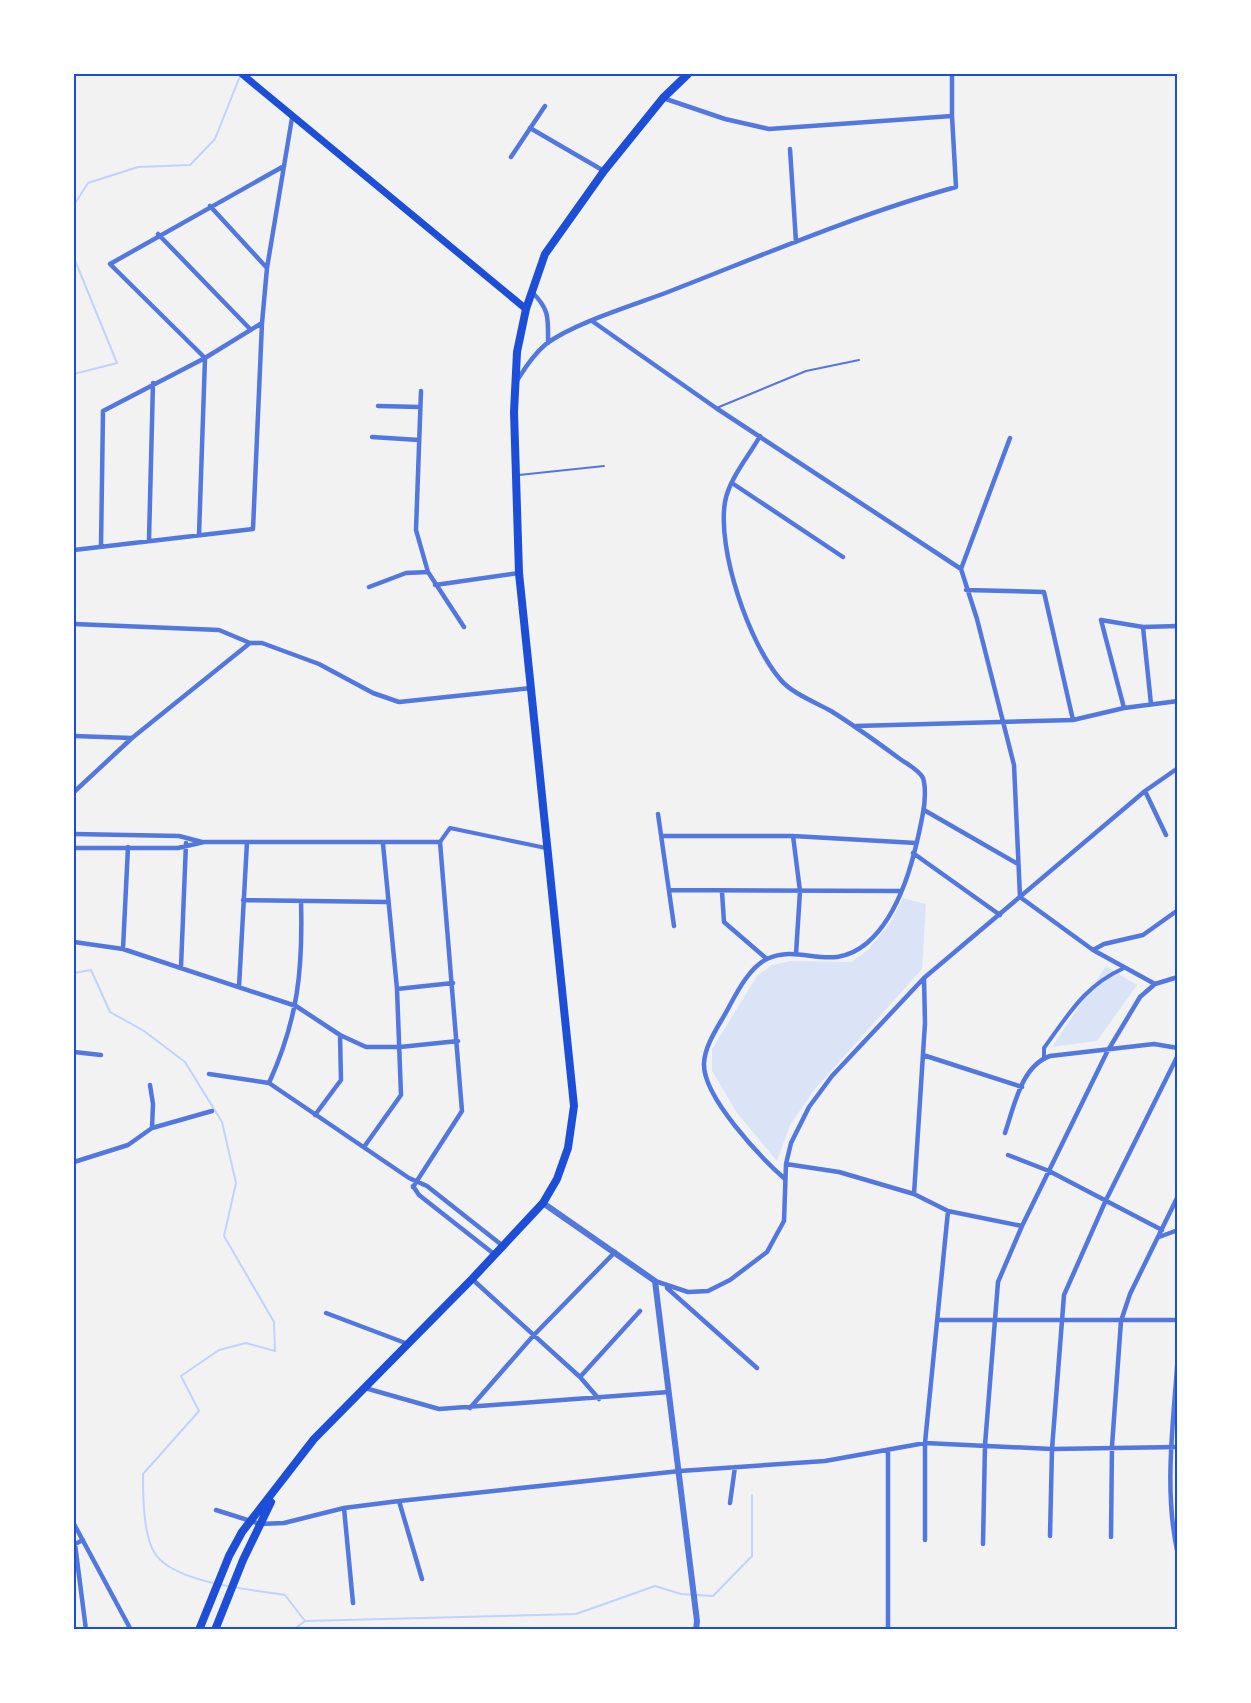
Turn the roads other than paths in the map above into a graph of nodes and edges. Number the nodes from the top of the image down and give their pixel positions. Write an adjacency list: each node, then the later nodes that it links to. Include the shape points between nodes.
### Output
1 (242, 74): 7 (main road)
2 (688, 74): 4 (main road)
3 (952, 74): 6 (street)
4 (663, 98): 6 (street, via 724,119 769,129); 12 (main road)
5 (544, 106): 8 (street)
6 (951, 116): 15 (street, via 956,187)
7 (292, 118): 11 (street); 18 (main road)
8 (530, 128): 10 (street); 12 (street)
9 (790, 149): 15 (street)
10 (511, 157)
11 (284, 166): 13 (street); 16 (street)
12 (604, 171): 17 (main road, via 544,254)
13 (210, 206): 14 (street); 16 (street)
14 (158, 234): 21 (street); 23 (street, via 110,264)
15 (796, 242): 19 (street)
16 (267, 268): 20 (street)
17 (532, 292): 18 (main road); 22 (street, via 548,312)
18 (526, 309): 26 (main road)
19 (592, 321): 22 (street); 30 (street)
20 (262, 323): 21 (street); 38 (street, via 253,529)
21 (251, 330): 23 (street)
22 (548, 343): 26 (street)
23 (205, 358): 25 (street); 38 (street)
24 (859, 360): 30 (lane, via 806,371)
25 (153, 384): 39 (street); 40 (street, via 103,411)
26 (514, 384): 36 (main road)
27 (421, 391): 29 (street)
28 (378, 406): 29 (street)
29 (420, 407): 34 (street)
30 (716, 408): 31 (street)
31 (760, 436): 37 (street); 43 (street)
32 (372, 437): 34 (street)
33 (1010, 438): 43 (street)
34 (419, 440): 44 (street, via 416,530)
35 (604, 466): 36 (lane)
36 (517, 476): 45 (main road)
37 (732, 483): 42 (street); 60 (street, via 725,501 724,529 744,616 759,648 781,681)
38 (199, 535): 39 (street)
39 (149, 540): 40 (street)
40 (102, 547): 41 (street)
41 (74, 550)
42 (843, 557)
43 (961, 569): 48 (street)
44 (428, 572): 46 (street); 47 (street, via 406,573)
45 (519, 573): 46 (street); 54 (main road)
46 (435, 585): 51 (street)
47 (369, 586)
48 (966, 590): 58 (street, via 1044,592); 59 (street)
49 (74, 624): 53 (street, via 219,630)
50 (1178, 626): 52 (street)
51 (464, 627)
52 (1143, 627): 56 (street); 57 (street, via 1101,620)
53 (250, 643): 54 (street, via 262,643 319,664 373,693 399,702); 62 (street)
54 (531, 688): 81 (main road)
55 (1178, 701): 56 (street)
56 (1151, 704): 57 (street)
57 (1124, 708): 58 (street)
58 (1073, 720): 59 (street)
59 (1005, 722): 60 (street); 83 (street, via 1014,765)
60 (856, 726): 66 (street, via 919,772 923,779)
61 (74, 736): 62 (street)
62 (132, 738): 65 (street)
63 (1177, 771): 64 (street)
64 (1145, 791): 69 (street); 88 (street)
65 (74, 792)
66 (924, 810): 76 (street); 83 (street)
67 (658, 814): 70 (street)
68 (74, 834): 72 (street)
69 (1166, 835)
70 (662, 836): 71 (street); 84 (street)
71 (793, 836): 76 (street); 85 (street)
72 (186, 838): 73 (street); 78 (street)
73 (204, 842): 74 (street); 78 (street)
74 (247, 842): 77 (street); 89 (street)
75 (440, 842): 77 (street); 81 (street, via 450,828); 104 (street)
76 (916, 843): 82 (street)
77 (383, 844): 91 (street)
78 (186, 846): 79 (street); 100 (street)
79 (128, 847): 80 (street); 96 (street)
80 (74, 848)
81 (547, 848): 137 (main road, via 574,1106 568,1148)
82 (913, 853): 86 (street); 93 (street)
83 (1018, 864): 88 (street)
84 (669, 890): 87 (street); 94 (street)
85 (800, 891): 86 (street); 87 (street); 98 (street)
86 (900, 891): 98 (street, via 888,919 868,942 848,956 828,959)
87 (722, 892): 99 (street, via 724,922)
88 (1020, 897): 93 (street); 97 (street)
89 (243, 900): 90 (street); 106 (street)
90 (301, 901): 91 (street); 108 (street, via 303,956)
91 (387, 902): 107 (street)
92 (1178, 910): 97 (street, via 1143,935)
93 (1000, 915): 103 (street)
94 (674, 926)
95 (74, 942): 96 (street)
96 (123, 949): 100 (street)
97 (1093, 950): 101 (street)
98 (796, 954): 99 (street)
99 (767, 959): 132 (street, via 740,988 706,1048 704,1065 714,1095 758,1156)
100 (181, 967): 106 (street)
101 (1124, 968): 105 (street); 118 (street, via 1088,990 1044,1048)
102 (1178, 977): 105 (street)
103 (924, 978): 116 (street); 130 (street, via 832,1076 800,1125)
104 (453, 983): 107 (street); 110 (street)
105 (1155, 984): 114 (street, via 1140,997)
106 (238, 987): 108 (street)
107 (397, 989): 111 (street)
108 (296, 1006): 109 (street); 120 (street, via 285,1047)
109 (340, 1035): 111 (street, via 366,1047); 124 (street, via 341,1080)
110 (458, 1041): 111 (street); 133 (street, via 462,1111)
111 (400, 1047): 127 (street, via 401,1095)
112 (1178, 1048): 114 (street, via 1154,1044)
113 (74, 1052): 115 (street)
114 (1107, 1052): 118 (street); 131 (street)
115 (101, 1055)
116 (923, 1055): 122 (street); 134 (street)
117 (1178, 1055): 136 (street)
118 (1044, 1059): 122 (street, via 1032,1069)
119 (208, 1074): 120 (street)
120 (269, 1083): 124 (street)
121 (150, 1085): 125 (street)
122 (1022, 1087): 126 (street)
123 (212, 1111): 125 (street)
124 (315, 1115): 127 (street)
125 (152, 1128): 129 (street, via 128,1145)
126 (1005, 1133)
127 (364, 1147): 133 (street)
128 (1008, 1155): 131 (street)
129 (74, 1162)
130 (786, 1164): 132 (street); 134 (street, via 838,1172)
131 (1049, 1171): 136 (street); 141 (street)
132 (785, 1179): 150 (street, via 784,1221 767,1252 708,1291 688,1292)
133 (415, 1184): 138 (street, via 428,1186); 140 (street, via 419,1195)
134 (914, 1194): 139 (street)
135 (1178, 1196): 142 (street)
136 (1106, 1200): 142 (street); 153 (street, via 1064,1295)
137 (543, 1203): 145 (main road); 146 (street)
138 (457, 1209): 140 (street); 145 (street)
139 (948, 1211): 141 (street); 154 (street)
140 (449, 1219): 147 (street)
141 (1022, 1226): 155 (street, via 998,1282)
142 (1162, 1230): 144 (street)
143 (1178, 1230): 144 (street)
144 (1159, 1237): 157 (street, via 1130,1294)
145 (502, 1246): 147 (main road)
146 (615, 1252): 149 (street); 158 (street)
147 (494, 1254): 148 (main road)
148 (472, 1279): 158 (street); 159 (main road)
149 (655, 1281): 150 (street); 165 (street)
150 (665, 1286): 161 (street)
151 (640, 1311): 162 (street)
152 (326, 1313): 159 (street)
153 (1060, 1319): 155 (street); 157 (street); 173 (street)
154 (938, 1320): 155 (street); 168 (street)
155 (996, 1320): 169 (street)
156 (1178, 1320): 157 (street)
157 (1121, 1322): 170 (street)
158 (533, 1336): 162 (street); 167 (street)
159 (408, 1344): 164 (main road)
160 (1178, 1353): 163 (street)
161 (757, 1368)
162 (580, 1377): 166 (street)
163 (1177, 1385): 171 (street)
164 (364, 1388): 167 (street, via 439,1409); 177 (main road, via 314,1439)
165 (669, 1392): 166 (street); 176 (street)
166 (599, 1399): 167 (street)
167 (470, 1408)
168 (925, 1443): 169 (street); 174 (street); 190 (street)
169 (984, 1445): 173 (street); 191 (street)
170 (1112, 1446): 171 (street); 173 (street); 188 (street)
171 (1170, 1447): 172 (street); 180 (street)
172 (1178, 1447)
173 (1052, 1449): 187 (street)
174 (888, 1450): 175 (street, via 825,1461); 200 (street)
175 (735, 1467): 176 (street); 179 (street)
176 (680, 1471): 178 (street); 199 (street)
177 (280, 1485): 184 (main road); 186 (main road)
178 (399, 1501): 182 (street); 193 (street)
179 (730, 1503)
180 (1171, 1506): 181 (street); 192 (street)
181 (1178, 1506)
182 (344, 1508): 186 (street, via 284,1523); 194 (street)
183 (216, 1510): 184 (street)
184 (250, 1522): 186 (street); 197 (main road, via 229,1556)
185 (74, 1524): 189 (street)
186 (260, 1524): 198 (main road)
187 (1050, 1536)
188 (1111, 1537)
189 (83, 1540): 195 (street, via 75,1544); 196 (street)
190 (925, 1540)
191 (983, 1544)
192 (1178, 1555)
193 (422, 1579)
194 (353, 1603)
195 (86, 1629)
196 (131, 1629)
197 (199, 1629)
198 (215, 1629)
199 (696, 1629)
200 (888, 1629)

